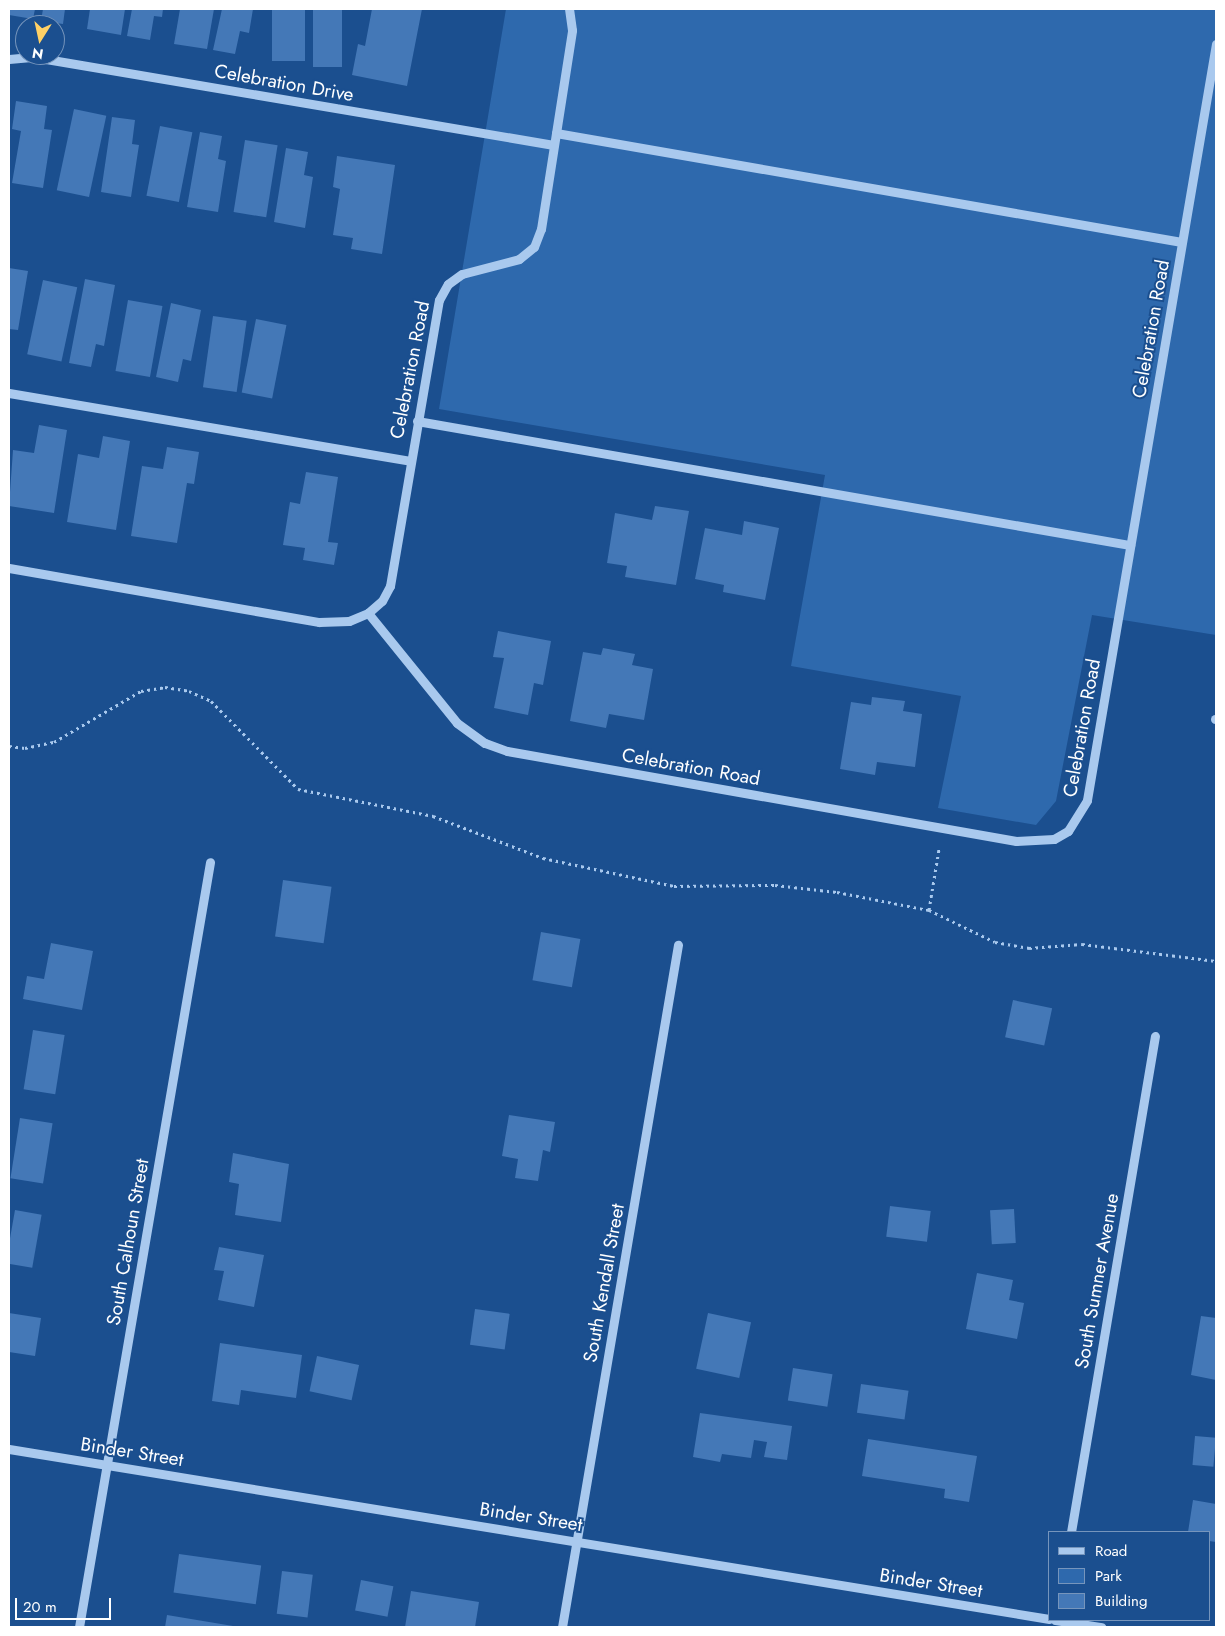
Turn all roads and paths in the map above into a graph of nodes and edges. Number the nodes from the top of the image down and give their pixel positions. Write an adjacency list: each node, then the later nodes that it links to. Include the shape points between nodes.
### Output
1 (569, 9): 4 (street, Celebration Road, via 572,30)
2 (1216, 44): 6 (street, Celebration Road)
3 (9, 59): 5 (street, Celebration Drive, via 34,57)
4 (556, 133): 5 (street, Celebration Road); 6 (street)
5 (554, 145): 8 (street, Celebration Road, via 534,247 510,262 462,274 448,284 439,300)
6 (1182, 242): 10 (street, Celebration Road)
7 (9, 393): 9 (street)
8 (416, 421): 9 (street, Celebration Road); 10 (street)
9 (410, 461): 12 (street, Celebration Road, via 390,586)
10 (1130, 545): 14 (street, Celebration Road, via 1087,800 1079,819 1054,839 1034,843)
11 (9, 568): 12 (street, via 319,622 349,621)
12 (368, 613): 14 (street, Celebration Road, via 457,723 485,744)
13 (9, 746): 16 (path, via 25,748 54,742 141,692 165,687 189,691 211,700 298,789 432,816 543,858 643,881 674,886 775,885)
14 (943, 828): 16 (path)
15 (210, 862): 21 (street, South Calhoun Street)
16 (929, 910): 18 (path, via 1004,943 1029,948 1090,945)
17 (678, 945): 23 (street, South Kendall Street)
18 (1216, 961)
19 (1155, 1036): 22 (street, South Sumner Avenue)
20 (9, 1449): 21 (street, Binder Street)
21 (107, 1464): 23 (street, Binder Street); 26 (street, South Calhoun Street)
22 (1071, 1531)
23 (577, 1541): 24 (street, Binder Street); 27 (street, South Kendall Street)
24 (1048, 1619)
25 (1062, 1621): 28 (street)
26 (79, 1627)
27 (562, 1627)
28 (1101, 1627)

